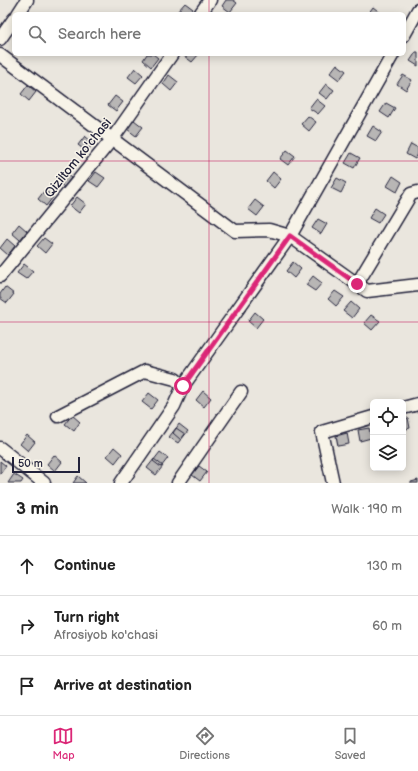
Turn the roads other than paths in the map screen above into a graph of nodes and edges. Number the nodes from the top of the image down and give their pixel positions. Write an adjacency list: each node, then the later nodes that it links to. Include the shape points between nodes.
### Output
1 (28, 0): 4 (street)
2 (210, 0): 5 (street)
3 (418, 10): 7 (street)
4 (19, 12)
5 (201, 12)
6 (12, 22): 8 (street)
7 (406, 31)
8 (0, 39)
9 (0, 55): 12 (street)
10 (171, 56): 12 (street, Qiziltom ko'chasi)
11 (392, 56): 14 (street)
12 (113, 138): 14 (street, via 235,231 269,230); 15 (street, Qiziltom ko'chasi)
13 (418, 192): 16 (street, via 411,194)
14 (290, 236): 16 (street); 18 (street)
15 (0, 276)
16 (357, 284): 17 (street, via 368,291)
17 (418, 285)
18 (183, 386): 22 (street, via 175,379 144,371); 26 (street, via 174,406)
19 (240, 392): 27 (street)
20 (418, 404): 21 (street)
21 (406, 407)
22 (58, 416)
23 (370, 418): 28 (street, via 322,432)
24 (0, 448): 25 (street)
25 (44, 483)
26 (121, 483)
27 (178, 483)
28 (334, 483)

